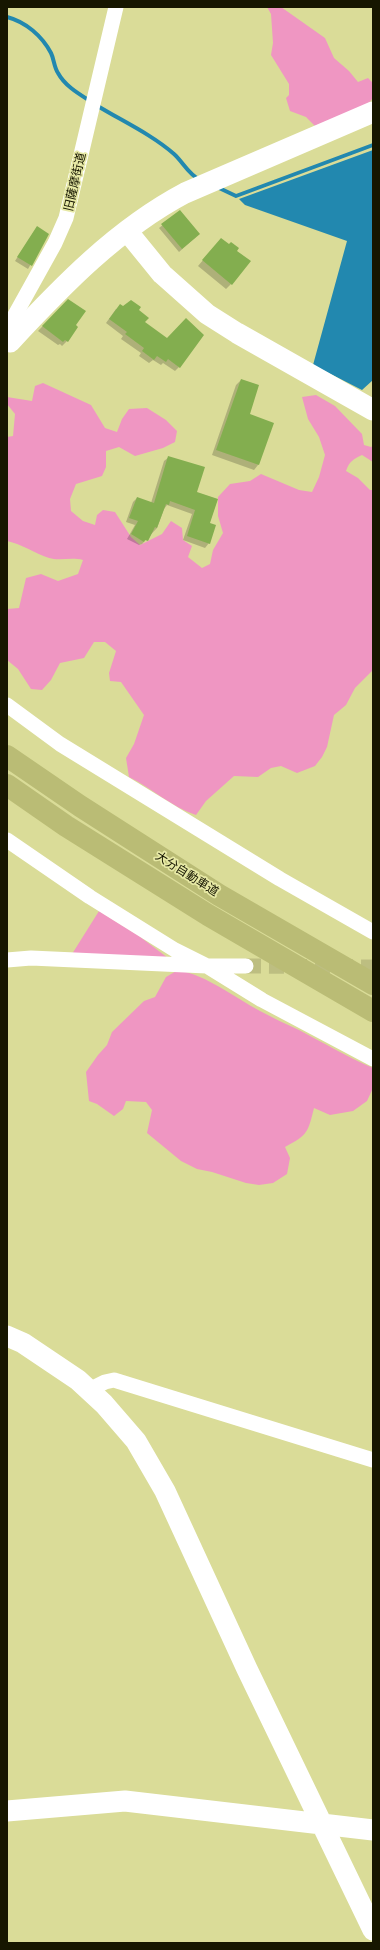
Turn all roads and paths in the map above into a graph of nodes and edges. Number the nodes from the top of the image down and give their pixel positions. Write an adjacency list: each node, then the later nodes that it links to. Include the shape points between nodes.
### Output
1 (116, 7): 4 (street, 旧薩摩街道, via 66,218 15,315)
2 (373, 112): 3 (street, via 185,193 146,216)
3 (128, 231): 4 (street, via 74,275); 5 (street, via 162,274 207,314)
4 (8, 344)
5 (373, 410)
6 (7, 705): 10 (street, via 60,744 280,879)
7 (7, 756): 14 (highway, 大分自動車道, via 219,895)
8 (7, 785): 15 (highway, 大分自動車道, via 66,826 208,916)
9 (7, 840): 12 (street, via 90,897 175,950)
10 (373, 932)
11 (7, 960): 12 (street, via 31,958)
12 (207, 966): 13 (street); 16 (street, via 262,1000)
13 (246, 966)
14 (373, 984)
15 (373, 1011)
16 (373, 1059)
17 (7, 1336): 18 (street, via 44,1356)
18 (89, 1390): 19 (street, via 114,1380); 21 (street, via 136,1441 165,1491 247,1669)
19 (373, 1460)
20 (7, 1811): 21 (street, via 125,1801)
21 (323, 1824): 22 (street); 23 (street)
22 (373, 1830)
23 (373, 1930)

